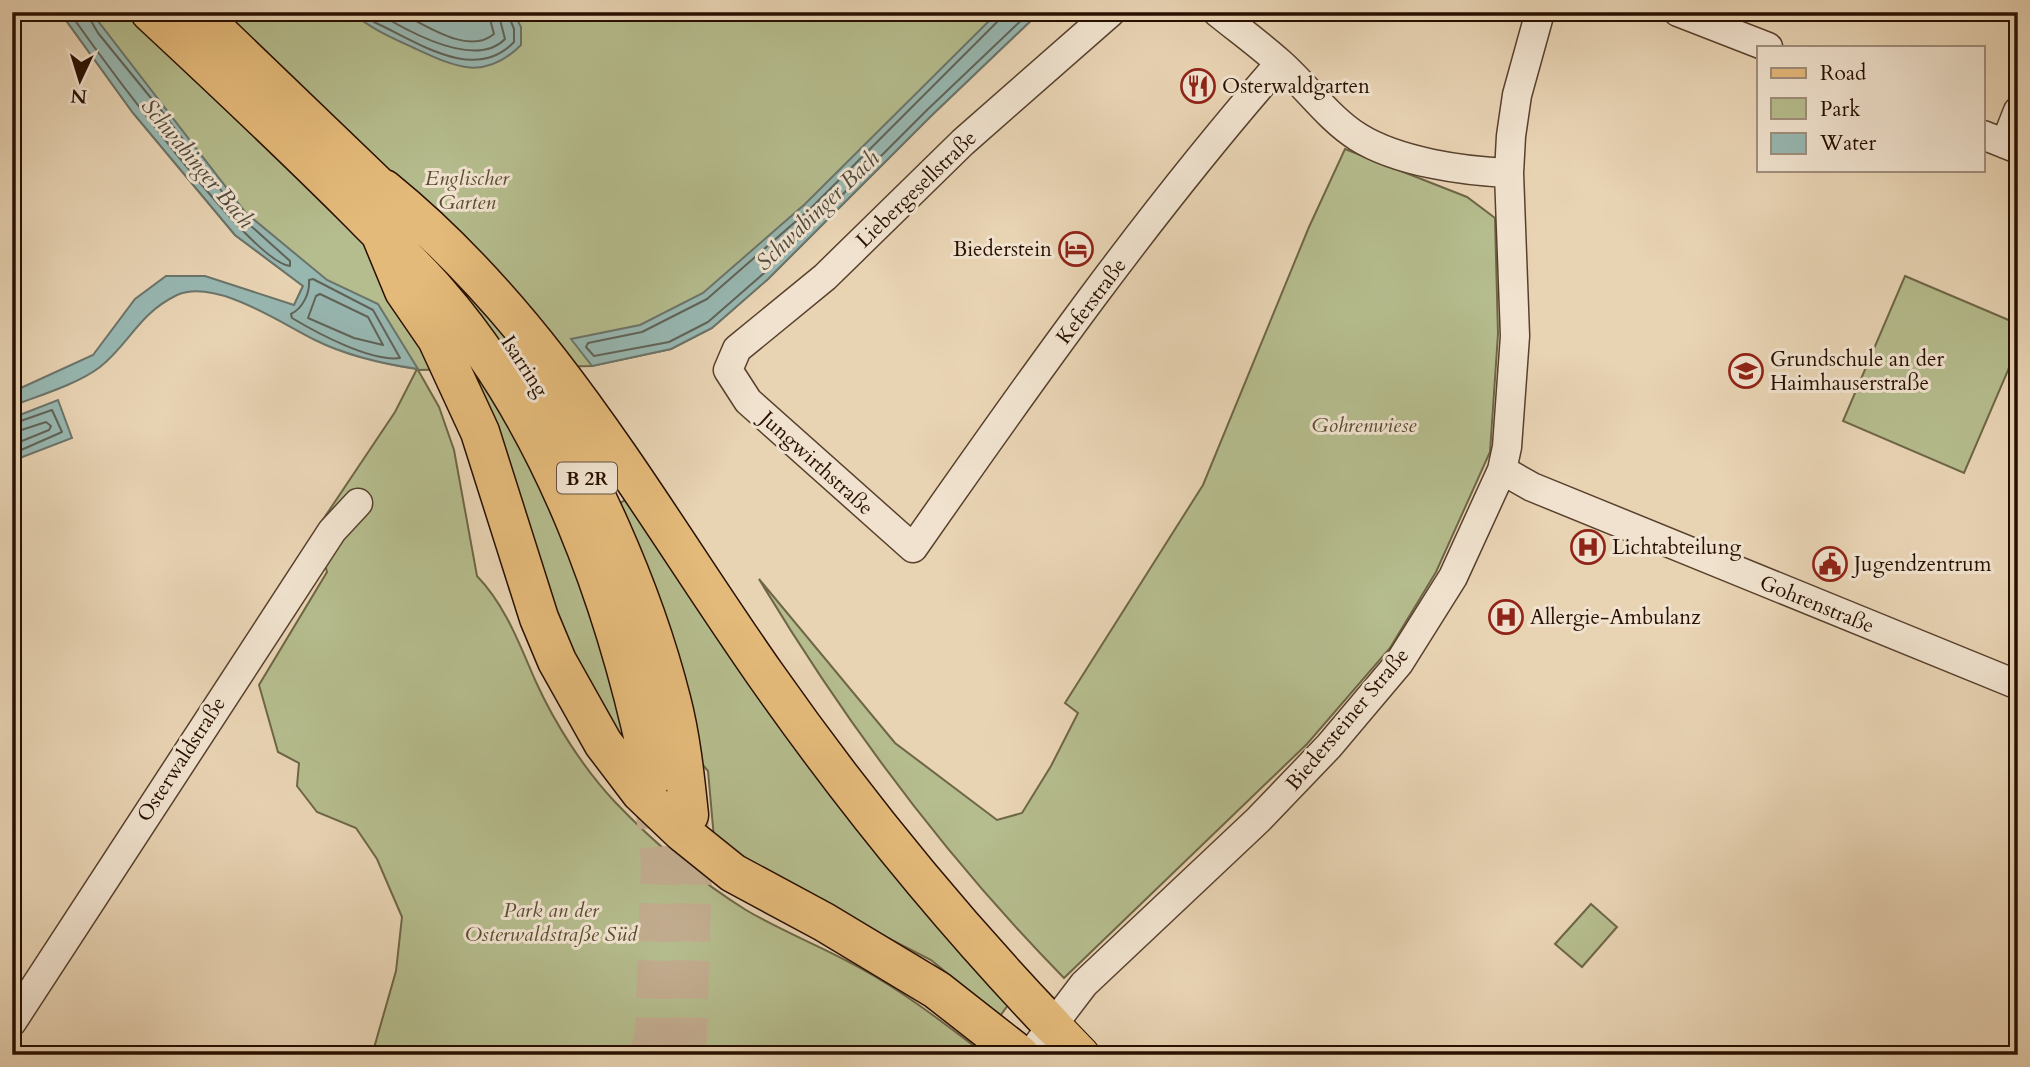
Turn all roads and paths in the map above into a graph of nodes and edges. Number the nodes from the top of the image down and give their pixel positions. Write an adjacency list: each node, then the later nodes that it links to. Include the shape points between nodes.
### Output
1 (150, 12): 13 (highway, Isarring / B 2R)
2 (197, 12): 12 (highway, Isarring / B 2R)
3 (1111, 12): 14 (street, Liebergesellstraße, via 983,124 825,277 737,349)
4 (1217, 12): 8 (street)
5 (1540, 12): 11 (street, Biedersteiner Straße, via 1517,95)
6 (1678, 12): 7 (street)
7 (1765, 46)
8 (1280, 63): 11 (street, via 1358,137 1436,163 1474,172); 17 (street, Keferstraße, via 1232,117 1030,381)
9 (2018, 111): 10 (street)
10 (2002, 142)
11 (1509, 173): 15 (street, Biedersteiner Straße, via 1515,336)
12 (384, 189): 20 (highway, Isarring / B 2R, via 526,362 620,546 672,701); 22 (highway, via 493,290 546,354 766,675 865,808 925,883)
13 (380, 233): 19 (highway, Isarring / B 2R, via 439,294 493,367 542,454 591,559 614,624); 23 (highway, via 404,291 437,339 480,432 557,661 589,721 634,783 682,832 733,873 937,990)
14 (729, 370): 17 (street, Jungwirthstraße, via 748,401)
15 (1502, 470): 18 (street, Gohrenstraße, via 1532,487); 22 (street, Biedersteiner Straße, via 1452,577 1399,663 1303,774 1084,984)
16 (358, 503): 21 (street, Osterwaldstraße, via 332,531)
17 (913, 548)
18 (2018, 685)
19 (652, 778)
20 (689, 816)
21 (12, 1022)
22 (1052, 1025): 24 (street, Biedersteiner Straße); 25 (main road)
23 (1020, 1055)
24 (1030, 1055)
25 (1080, 1055)

